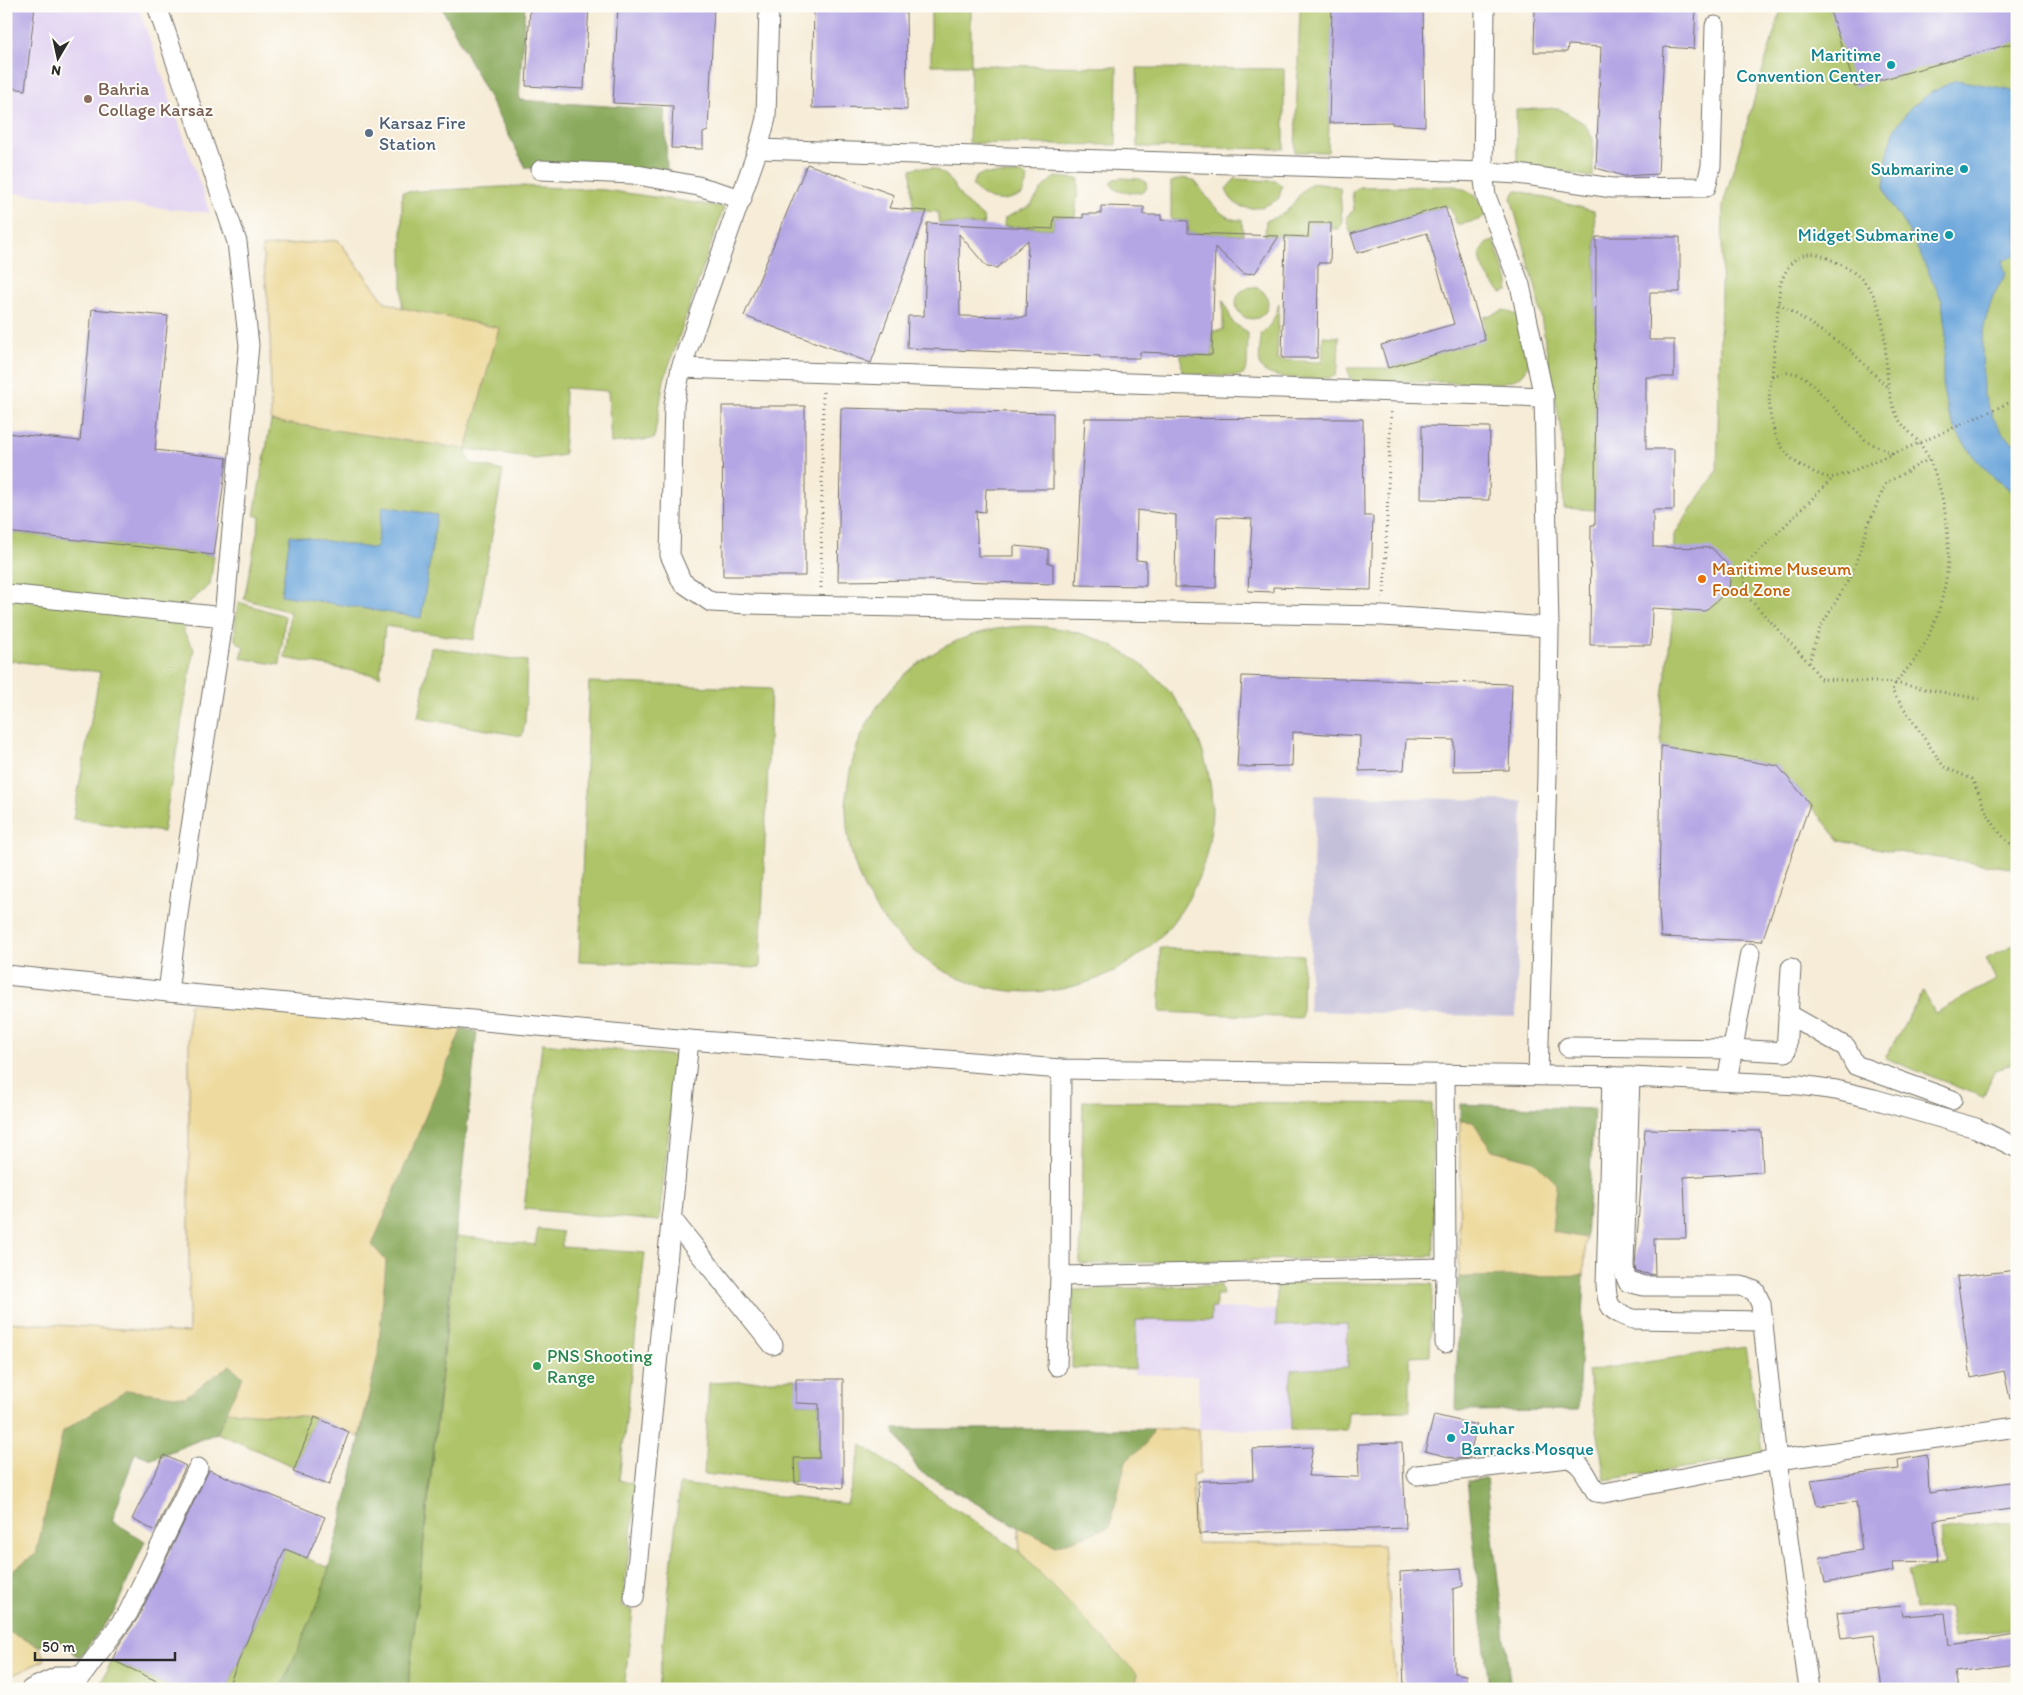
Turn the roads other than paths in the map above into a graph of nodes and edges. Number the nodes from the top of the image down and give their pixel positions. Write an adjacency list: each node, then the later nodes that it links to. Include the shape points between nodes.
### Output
1 (157, 6): 12 (street, via 237,242 249,345)
2 (769, 6): 5 (street, via 766,118)
3 (1485, 6): 7 (street)
4 (1715, 26): 7 (street, via 1712,166 1706,186 1612,188)
5 (758, 149): 7 (street); 8 (street)
6 (541, 170): 8 (street, via 632,174 698,186)
7 (1483, 172): 10 (street, via 1486,196 1520,285)
8 (742, 199): 9 (street)
9 (682, 368): 10 (street); 13 (street, via 674,404 670,555 682,582 711,602 1383,616)
10 (1544, 398): 13 (street)
11 (6, 594): 12 (street)
12 (224, 618): 17 (street)
13 (1549, 627): 24 (street)
14 (1750, 953): 21 (street)
15 (1791, 968): 18 (street)
16 (6, 975): 17 (street)
17 (168, 992): 19 (street)
18 (1788, 1014): 21 (street, via 1786,1052); 27 (street, via 1846,1047 1855,1065)
19 (689, 1040): 22 (street); 29 (street)
20 (1568, 1047): 21 (street)
21 (1732, 1049): 26 (street)
22 (1061, 1068): 23 (street); 31 (street)
23 (1445, 1074): 24 (street); 30 (street)
24 (1538, 1075): 25 (street)
25 (1621, 1076): 26 (street); 32 (street, via 1624,1266 1628,1282 1644,1286 1741,1286 1755,1291); 32 (street, via 1606,1284 1610,1308 1633,1319)
26 (1726, 1082): 28 (street, via 1836,1090 1976,1128)
27 (1952, 1100)
28 (2017, 1148)
29 (672, 1218): 34 (street); 40 (street)
30 (1446, 1268): 31 (street); 33 (street)
31 (1060, 1276): 35 (street)
32 (1763, 1321): 37 (street)
33 (1445, 1343)
34 (773, 1345)
35 (1057, 1366)
36 (2017, 1427): 37 (street)
37 (1777, 1460): 39 (street, via 1604,1493 1596,1492 1583,1469 1568,1458); 43 (street)
38 (198, 1468): 41 (street, via 128,1613)
39 (1417, 1475)
40 (634, 1598)
41 (70, 1682): 42 (street)
42 (30, 1689)
43 (1809, 1689)

